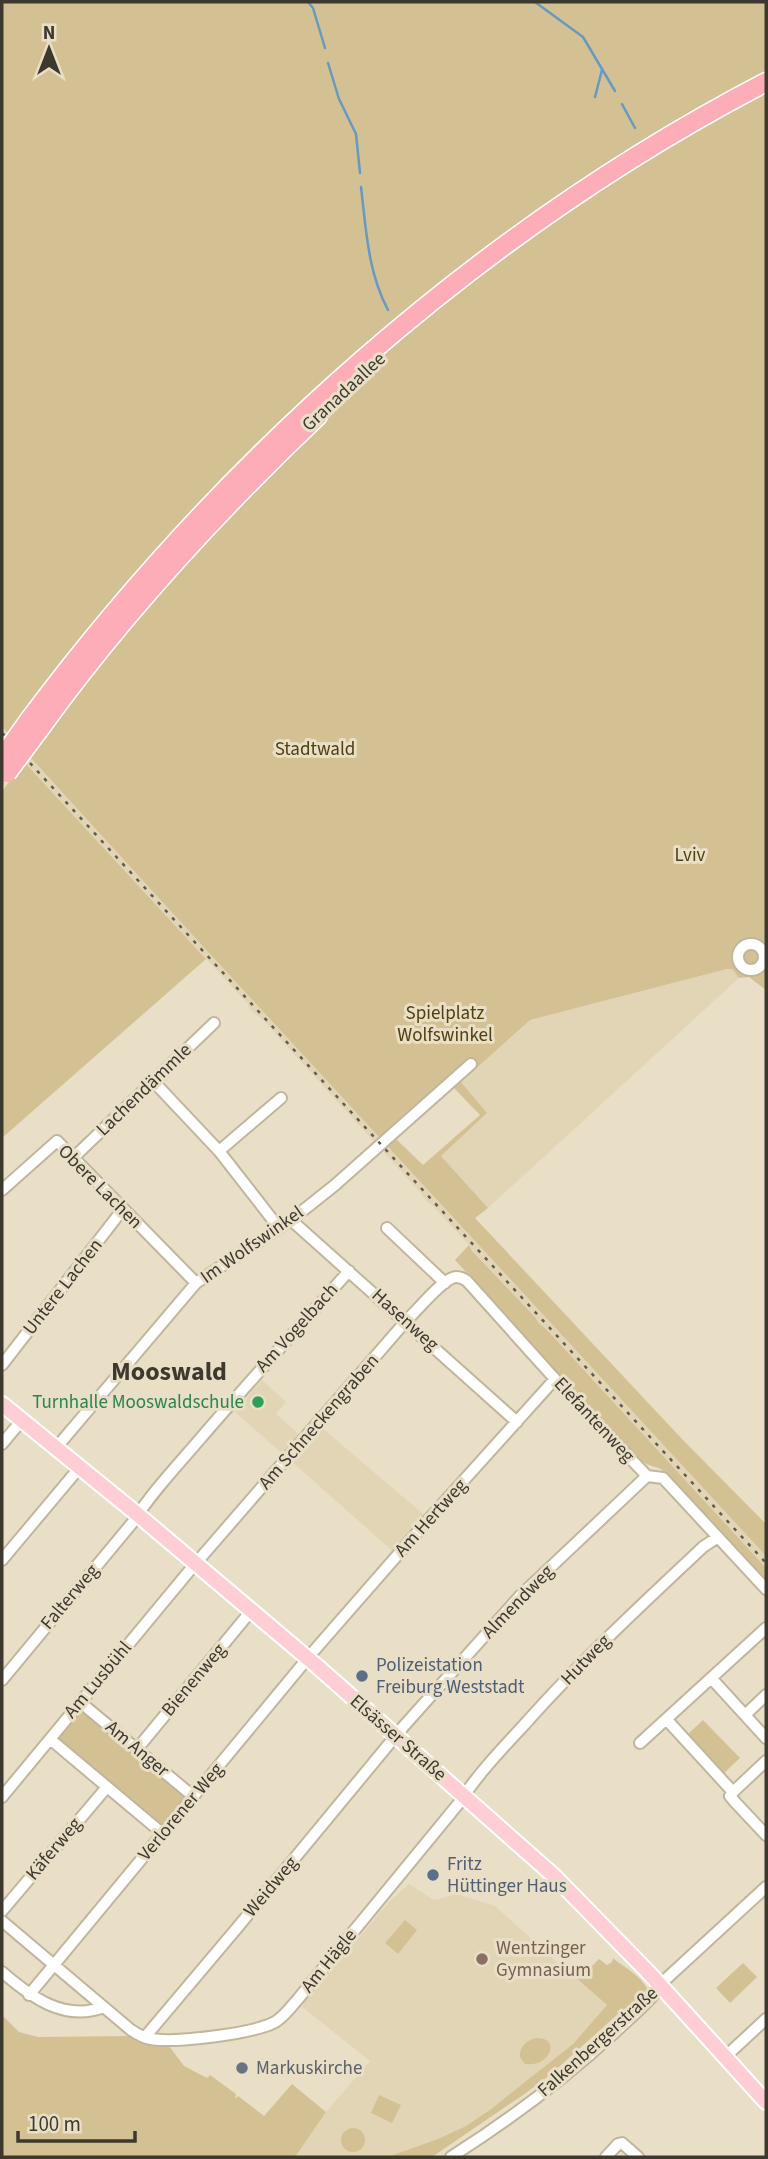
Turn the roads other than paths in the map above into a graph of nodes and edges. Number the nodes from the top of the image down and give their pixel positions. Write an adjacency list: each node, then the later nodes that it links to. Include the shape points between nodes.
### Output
1 (766, 82): 3 (highway, Granadaallee, via 683,128 543,218 392,335 284,431 184,532 100,629)
2 (766, 94): 3 (highway, Granadaallee, via 690,136 548,227 400,341 293,440 181,554)
3 (34, 725): 4 (highway, Granadaallee, bridge)
4 (4, 770)
5 (763, 944): 6 (street); 6 (street, via 744,946 738,952 746,969)
6 (763, 970)
7 (214, 1023): 9 (street, Lachendämmle)
8 (471, 1064): 15 (street, Im Wolfswinkel)
9 (153, 1081): 11 (street); 12 (street, Lachendämmle)
10 (281, 1098): 11 (street)
11 (219, 1151): 16 (street)
12 (74, 1158): 13 (street, Obere Lachen, via 57,1141); 14 (street, Obere Lachen)
13 (2, 1190)
14 (124, 1209): 20 (street, Obere Lachen); 22 (street, Untere Lachen)
15 (291, 1220): 16 (street, Im Wolfswinkel); 18 (street, Hasenweg)
16 (279, 1228): 20 (street, Im Wolfswinkel)
17 (387, 1228): 19 (street)
18 (349, 1271): 21 (street, Hasenweg); 31 (street, Am Vogelbach)
19 (449, 1280): 21 (street, Am Schneckengraben); 23 (street, Elefantenweg, via 460,1277 467,1281)
20 (196, 1283): 28 (street, Im Wolfswinkel)
21 (406, 1321): 26 (street, Hasenweg); 34 (street, Am Schneckengraben)
22 (2, 1365)
23 (555, 1379): 26 (street, Am Hertweg); 30 (street, Elefantenweg)
24 (2, 1404): 25 (main road, Elsässer Straße)
25 (22, 1420): 27 (street); 28 (main road, Elsässer Straße)
26 (517, 1422): 38 (street, Am Hertweg)
27 (2, 1444)
28 (56, 1448): 29 (main road, Elsässer Straße)
29 (80, 1467): 31 (main road, Elsässer Straße); 33 (street)
30 (647, 1476): 32 (street, Elefantenweg, via 663,1478); 45 (street, Almendweg, via 520,1596)
31 (138, 1514): 34 (main road, Elsässer Straße); 39 (street, Falterweg)
32 (718, 1537): 35 (street, Elefantenweg); 53 (street, Hutweg, via 596,1647)
33 (2, 1560)
34 (196, 1564): 36 (main road, Elsässer Straße); 42 (street, Am Lusbühl)
35 (766, 1590)
36 (251, 1611): 38 (main road, Elsässer Straße); 49 (street, Bienenweg)
37 (766, 1628): 40 (street)
38 (308, 1658): 45 (main road, Elsässer Straße); 55 (street, Verlorener Weg)
39 (2, 1679)
40 (712, 1679): 43 (street); 44 (street)
41 (766, 1695): 43 (street)
42 (80, 1702): 47 (street, Am Lusbühl); 49 (street, Am Anger)
43 (745, 1715): 46 (street)
44 (667, 1720): 48 (street); 52 (street)
45 (396, 1736): 53 (main road, Elsässer Straße); 67 (street, Weidweg)
46 (766, 1738)
47 (50, 1739): 51 (street); 54 (street, Am Lusbühl)
48 (640, 1743)
49 (137, 1749): 55 (street, Am Anger)
50 (766, 1761): 52 (street)
51 (107, 1787): 56 (street); 59 (street, Käferweg)
52 (733, 1792): 57 (street, via 734,1802)
53 (465, 1795): 63 (main road, Elsässer Straße, via 553,1875); 67 (street, Am Hägle, via 280,2019 253,2030 166,2040)
54 (2, 1797)
55 (194, 1797): 56 (street, Verlorener Weg)
56 (162, 1833): 61 (street, Verlorener Weg)
57 (766, 1835)
58 (766, 1886): 63 (street, Falkenbergerstraße)
59 (2, 1911)
60 (2, 1921): 61 (street)
61 (54, 1965): 64 (street, Verlorener Weg); 65 (street)
62 (2, 1972): 64 (street)
63 (661, 1986): 68 (main road, Elsässer Straße); 70 (street, Falkenbergerstraße, via 534,2101)
64 (29, 1995): 65 (street, via 61,2009)
65 (104, 2007): 67 (street)
66 (766, 2019): 68 (street)
67 (145, 2037)
68 (724, 2057): 69 (main road, Elsässer Straße)
69 (766, 2102)
70 (451, 2157)
71 (606, 2157): 72 (street, via 622,2143)
72 (638, 2157)

